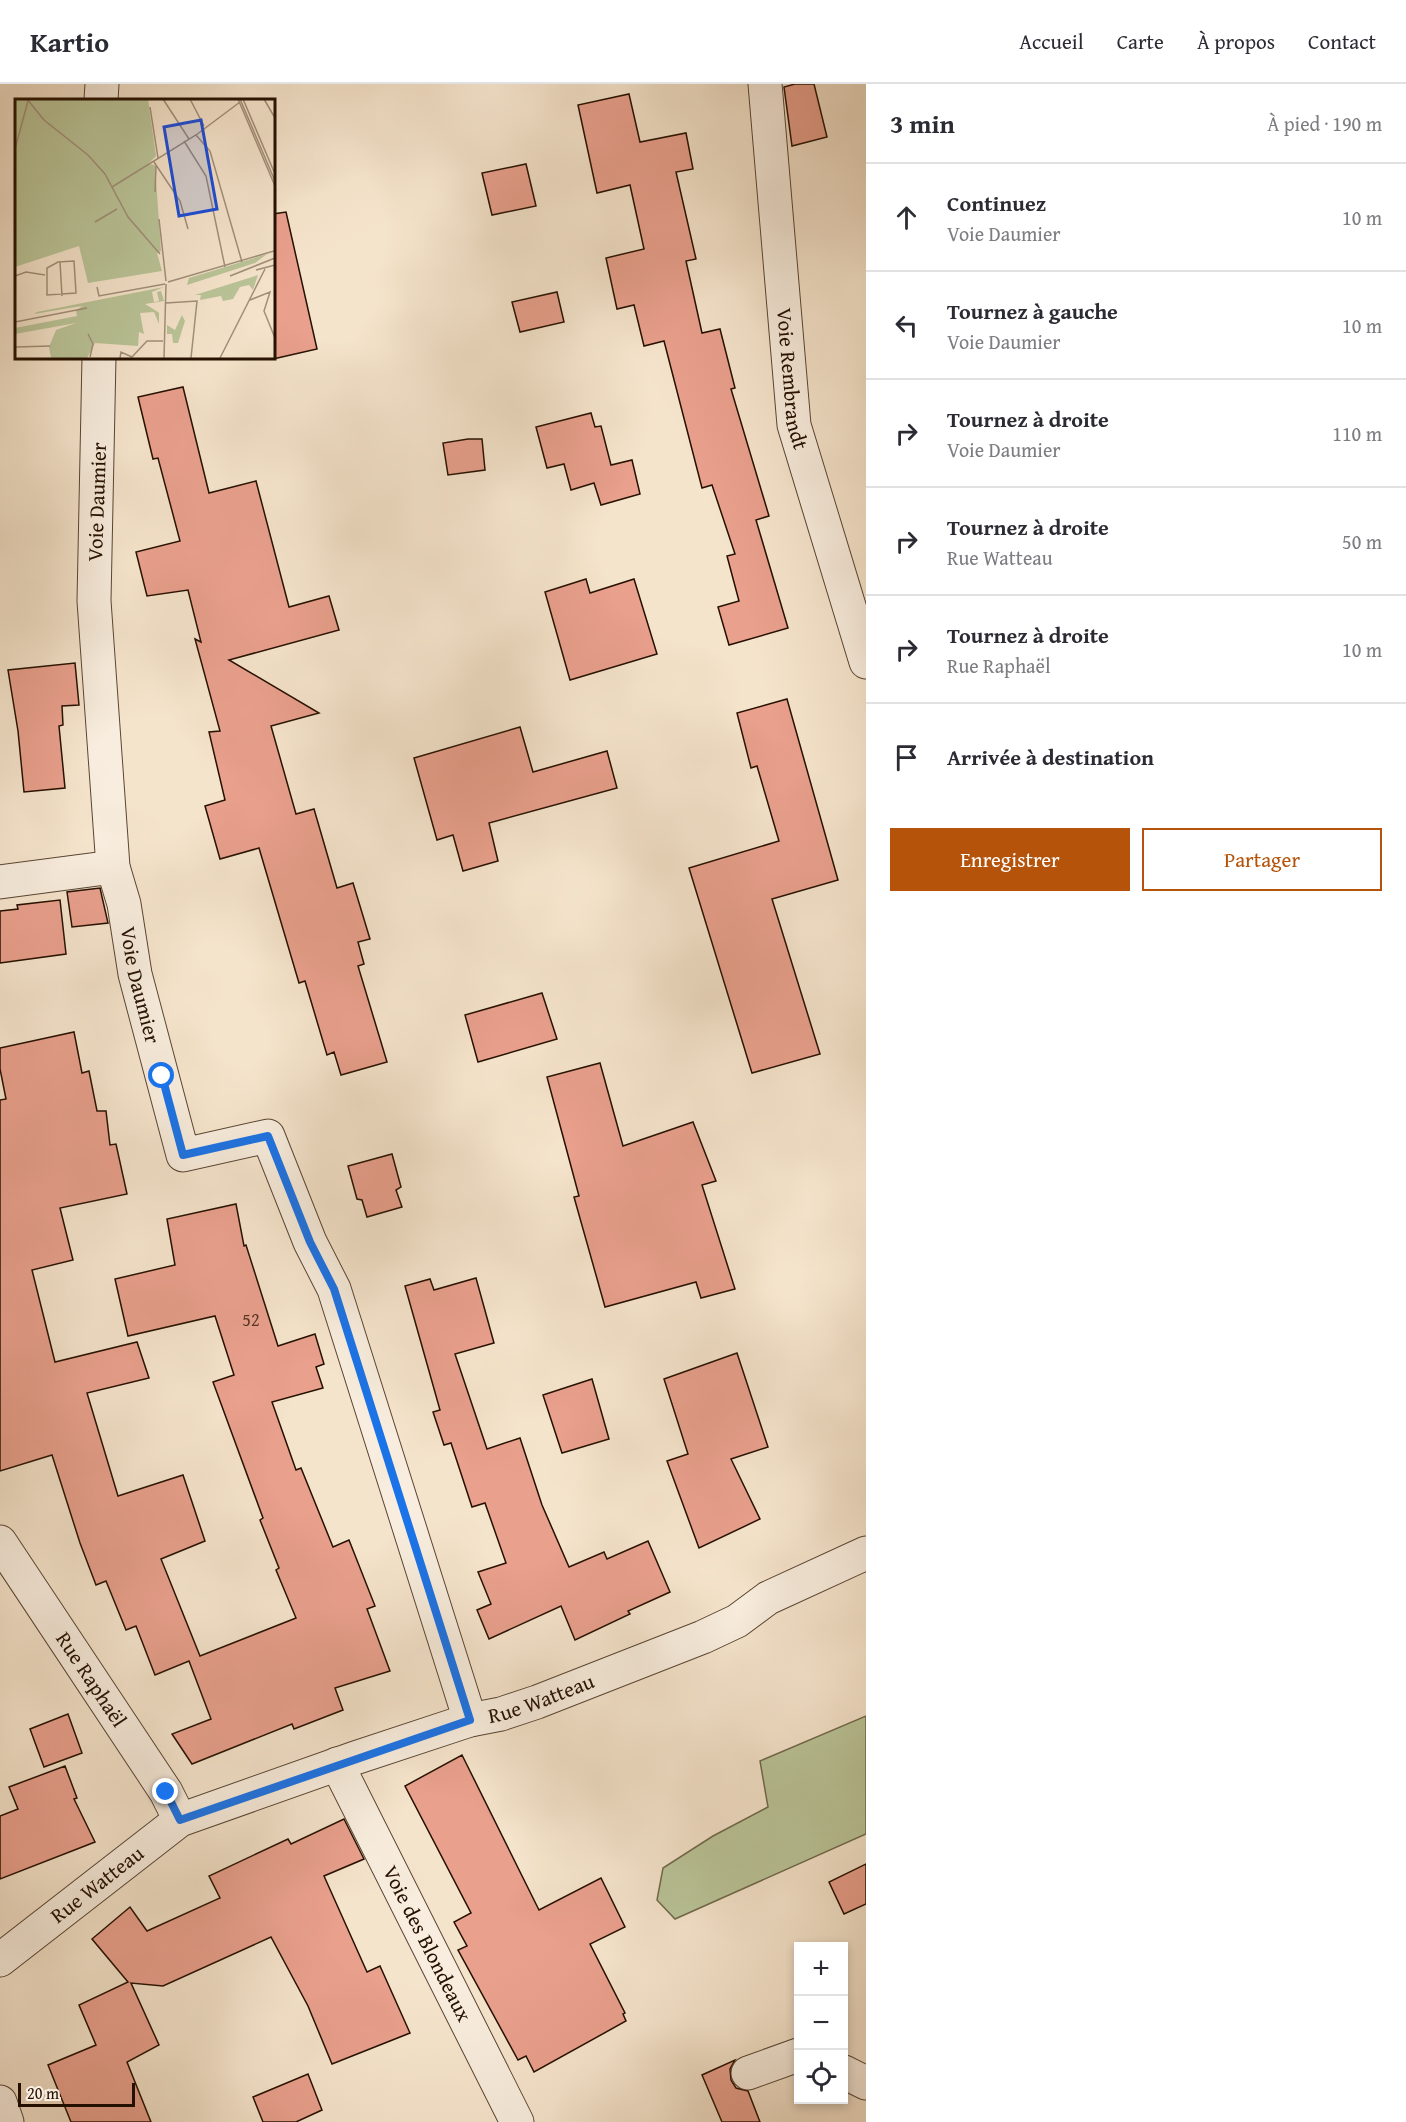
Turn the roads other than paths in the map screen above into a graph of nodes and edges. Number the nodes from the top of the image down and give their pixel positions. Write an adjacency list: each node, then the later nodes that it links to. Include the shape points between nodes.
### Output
1 (102, 84): 3 (street)
2 (765, 84): 5 (street, Voie Rembrandt, via 794,425)
3 (101, 99)
4 (99, 358): 6 (street, Voie Daumier, via 94,601)
5 (866, 662)
6 (113, 867): 7 (street); 10 (street, Voie Daumier, via 124,904 135,974 183,1155 268,1136 310,1242 334,1289)
7 (0, 882)
8 (0, 1542): 12 (street, Rue Raphaël, via 166,1792)
9 (866, 1553): 10 (street, Rue Watteau, via 768,1598 737,1621 703,1637 537,1702)
10 (470, 1720): 11 (street, Rue Watteau)
11 (337, 1764): 12 (street, Rue Watteau); 20 (street, Voie des Blondeaux)
12 (180, 1820): 13 (street, Rue Watteau)
13 (0, 1960)
14 (794, 2056): 15 (street)
15 (748, 2073)
16 (848, 2074): 17 (street)
17 (866, 2083)
18 (0, 2102): 19 (street)
19 (7, 2122)
20 (517, 2122)

